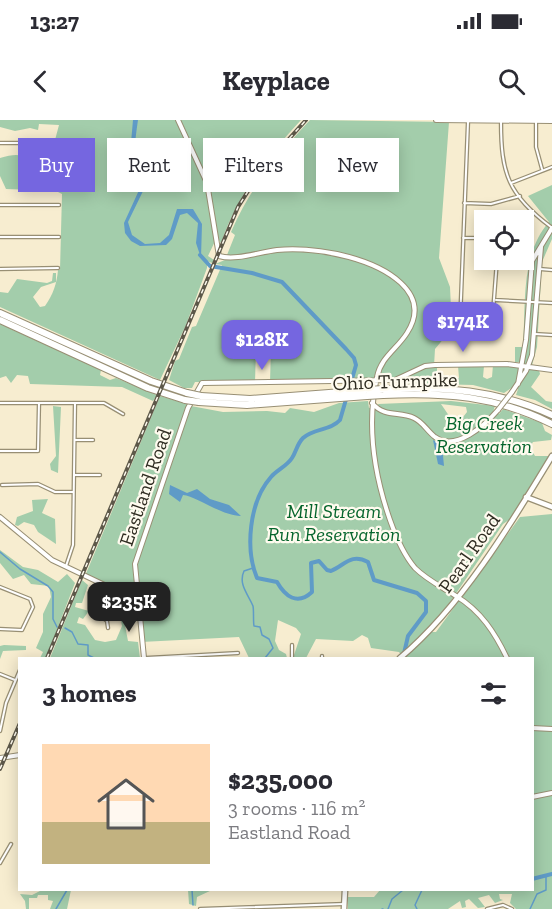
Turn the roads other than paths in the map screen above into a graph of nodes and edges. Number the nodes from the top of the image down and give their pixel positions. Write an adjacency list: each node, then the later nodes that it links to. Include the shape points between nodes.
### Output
1 (178, 120): 38 (street, via 207,183 219,256 280,250 330,253 378,266 405,287 413,303 411,326 387,355)
2 (436, 120): 4 (street)
3 (536, 121): 5 (street); 6 (street); 10 (street, via 536,147)
4 (468, 122): 5 (street); 13 (street)
5 (501, 122): 11 (street, via 501,157)
6 (552, 122)
7 (0, 143): 8 (street)
8 (18, 143)
9 (552, 167): 10 (street)
10 (542, 169): 11 (street)
11 (511, 183): 12 (street)
12 (520, 196): 13 (street, via 491,204); 16 (street)
13 (464, 203): 19 (street)
14 (0, 205): 15 (street)
15 (59, 205)
16 (552, 228): 21 (street)
17 (0, 237): 18 (street)
18 (59, 237)
19 (462, 237): 20 (street); 27 (street, via 460,320 466,327 492,326)
20 (474, 238)
21 (542, 243): 24 (street); 28 (street, via 532,261)
22 (58, 268): 23 (street)
23 (0, 269)
24 (539, 269): 26 (street); 29 (street)
25 (496, 270): 27 (street)
26 (552, 270)
27 (495, 300): 28 (street)
28 (529, 301): 29 (street); 35 (street)
29 (536, 302): 30 (street); 33 (street)
30 (552, 303)
31 (0, 313): 41 (highway, Ohio Turnpike)
32 (0, 320): 41 (highway, Ohio Turnpike, via 148,388)
33 (535, 334): 34 (street); 36 (street)
34 (552, 335)
35 (523, 365): 36 (street); 38 (street, via 435,364 395,380); 39 (street)
36 (529, 366): 37 (street); 39 (street)
37 (552, 370)
38 (376, 380): 41 (street, via 202,383); 45 (street)
39 (518, 384): 46 (street, bridge, via 498,410 469,434 450,441 435,437 413,418)
40 (383, 392): 41 (highway, Ohio Turnpike, bridge, via 247,405); 49 (highway, Ohio Turnpike, via 465,389); 50 (highway, Ohio Turnpike, via 468,396 513,406)
41 (188, 397): 66 (street, Eastland Road, via 135,560)
42 (0, 403): 43 (street)
43 (39, 403): 44 (street); 53 (street, via 38,451)
44 (75, 403): 48 (street, via 104,403); 51 (street)
45 (372, 403): 46 (street); 47 (street)
46 (379, 411): 47 (street)
47 (371, 413): 65 (street, via 378,477 402,549 420,573)
48 (123, 414)
49 (552, 415)
50 (552, 424)
51 (75, 440): 52 (street); 55 (street)
52 (93, 440)
53 (0, 451)
54 (552, 456): 59 (main road, Pearl Road)
55 (74, 475): 56 (street); 58 (street)
56 (100, 475)
57 (2, 485): 58 (street, via 38,484 56,492)
58 (73, 492): 62 (street, via 73,545)
59 (525, 498): 60 (main road); 65 (main road, Pearl Road)
60 (552, 507)
61 (0, 517): 62 (street)
62 (65, 567): 63 (street)
63 (104, 585): 66 (street); 67 (street, via 94,611 107,621)
64 (0, 587): 68 (street, via 30,599 33,607 22,630)
65 (457, 596): 76 (main road, Pearl Road, via 440,620); 77 (street, via 489,625)
66 (137, 600): 72 (street, Eastland Road)
67 (108, 628)
68 (0, 629)
69 (292, 645): 75 (street)
70 (212, 653): 71 (street); 73 (street); 74 (street)
71 (238, 653)
72 (144, 657)
73 (158, 657)
74 (212, 657)
75 (292, 657)
76 (401, 657)
77 (506, 657)
78 (0, 674): 80 (street)
79 (18, 674): 80 (street)
80 (15, 680): 83 (street)
81 (534, 728): 82 (street)
82 (552, 729)
83 (0, 731)
84 (18, 755): 85 (street)
85 (0, 758)
86 (552, 793): 87 (street)
87 (534, 796)
88 (11, 844): 89 (street)
89 (0, 863)
90 (345, 891): 91 (main road)
91 (344, 907): 92 (street)
92 (200, 909)
93 (487, 909): 94 (street, via 498,905)
94 (512, 909)

